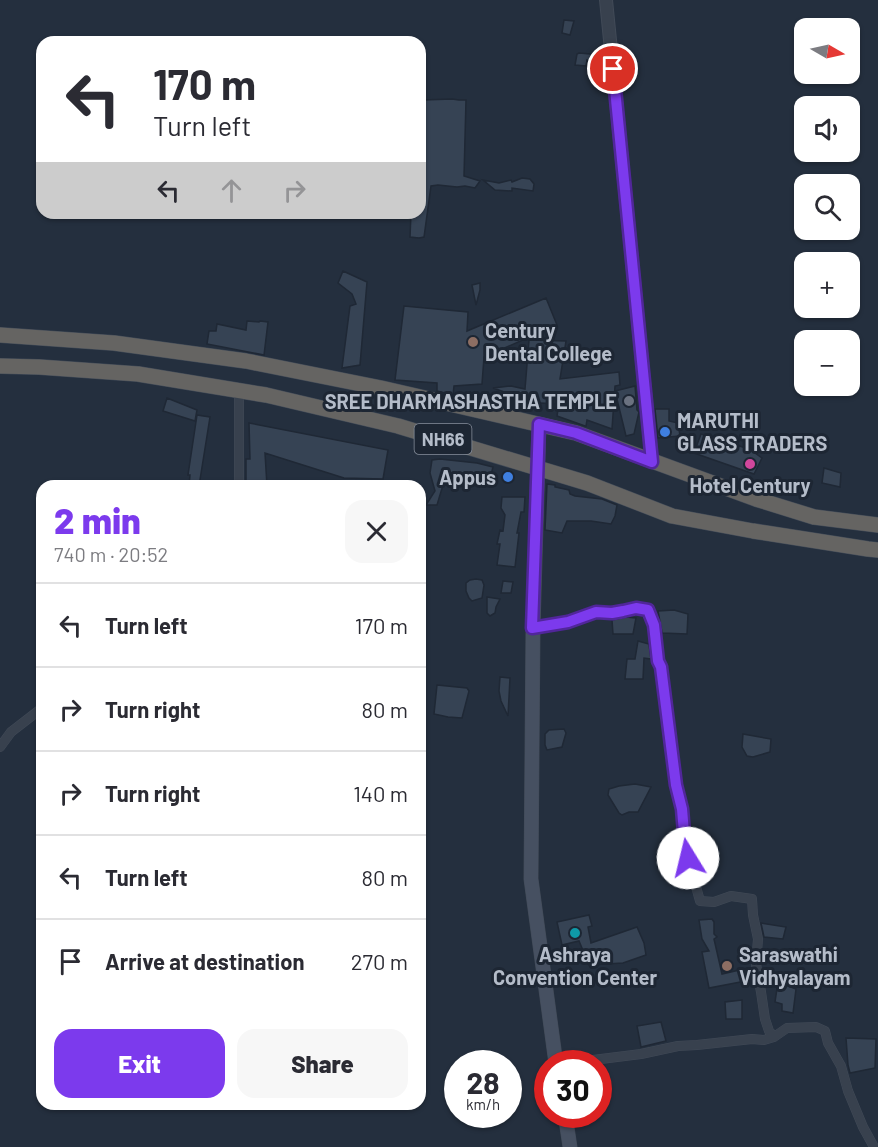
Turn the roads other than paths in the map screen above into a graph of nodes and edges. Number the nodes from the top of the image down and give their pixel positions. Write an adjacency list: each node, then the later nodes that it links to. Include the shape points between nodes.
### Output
1 (606, 0): 6 (street)
2 (0, 335): 5 (highway, NH66, via 114,343 246,362)
3 (0, 366): 4 (highway, NH66, via 138,374)
4 (239, 390): 7 (highway, NH66, via 398,426); 8 (street)
5 (539, 424): 6 (highway, NH66, via 576,433); 7 (main road)
6 (652, 462): 9 (highway, NH66, via 814,517)
7 (538, 469): 10 (highway, NH66, via 587,483 672,516); 11 (main road)
8 (238, 480)
9 (878, 525)
10 (878, 550)
11 (532, 628): 14 (street, via 596,612 648,610 661,667 686,850 700,900 714,902 731,896 752,899 758,939 756,964 765,1019); 15 (main road, via 531,879)
12 (36, 713): 13 (street, via 11,732)
13 (0, 747)
14 (774, 1037): 16 (street, via 678,1046); 19 (street, via 788,1028 816,1027 825,1031)
15 (554, 1050)
16 (612, 1058)
17 (567, 1128): 18 (main road)
18 (570, 1147)
19 (874, 1147)

